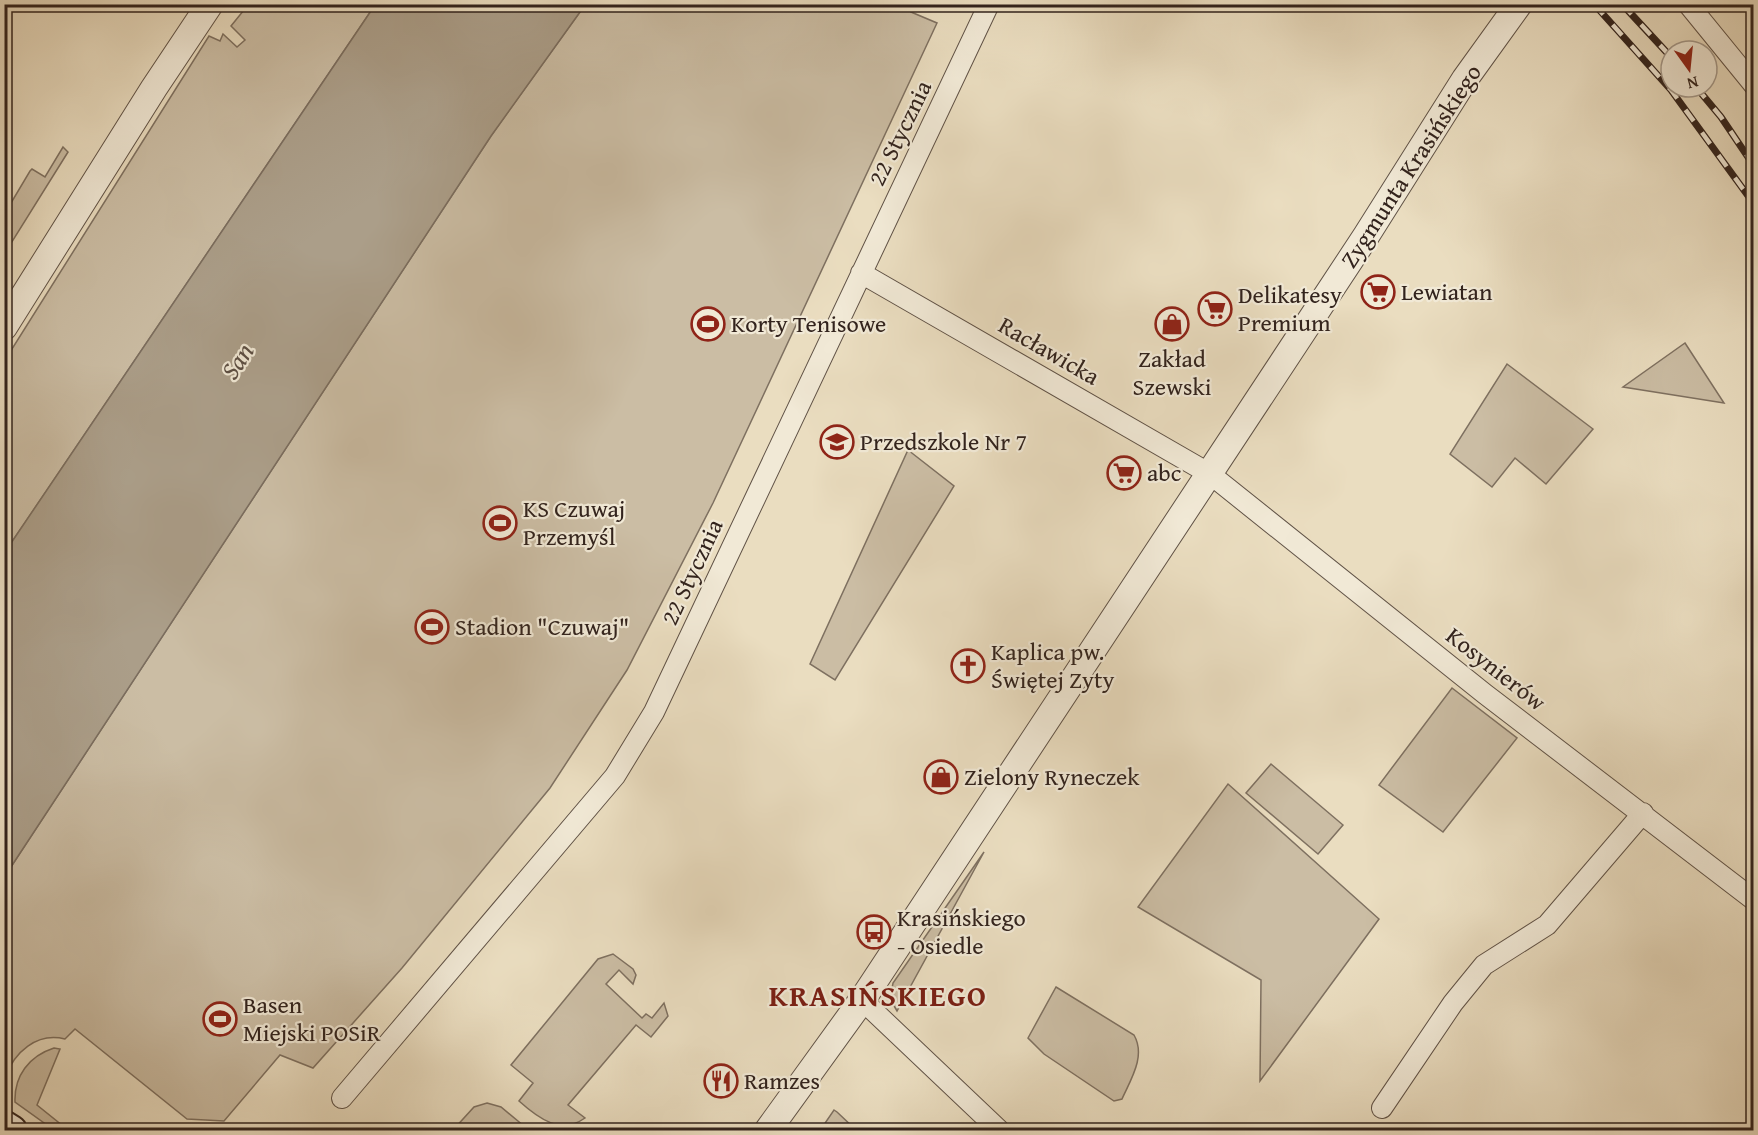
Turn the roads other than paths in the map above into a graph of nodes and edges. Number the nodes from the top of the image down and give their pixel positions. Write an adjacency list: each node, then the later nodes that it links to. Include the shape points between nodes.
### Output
1 (210, 4): 7 (street)
2 (989, 4): 6 (street, 22 Stycznia)
3 (1519, 4): 8 (street, Zygmunta Krasińskiego, via 1465,80)
4 (1688, 4): 5 (street)
5 (1754, 85)
6 (861, 273): 8 (street, Racławicka); 12 (street, 22 Stycznia, via 654,712 615,776)
7 (8, 315)
8 (1210, 474): 9 (street, Kosynierów, via 1485,694); 11 (street, Zygmunta Krasińskiego)
9 (1643, 813): 10 (street, Kosynierów); 14 (street, via 1547,925 1484,965)
10 (1754, 900)
11 (862, 1000): 13 (street, Zygmunta Krasińskiego); 19 (street)
12 (342, 1098)
13 (784, 1107): 17 (street, Zygmunta Krasińskiego); 18 (street, Zygmunta Krasińskiego)
14 (1382, 1108)
15 (4, 1125): 16 (main road)
16 (12, 1131)
17 (759, 1131)
18 (768, 1131)
19 (999, 1131)

